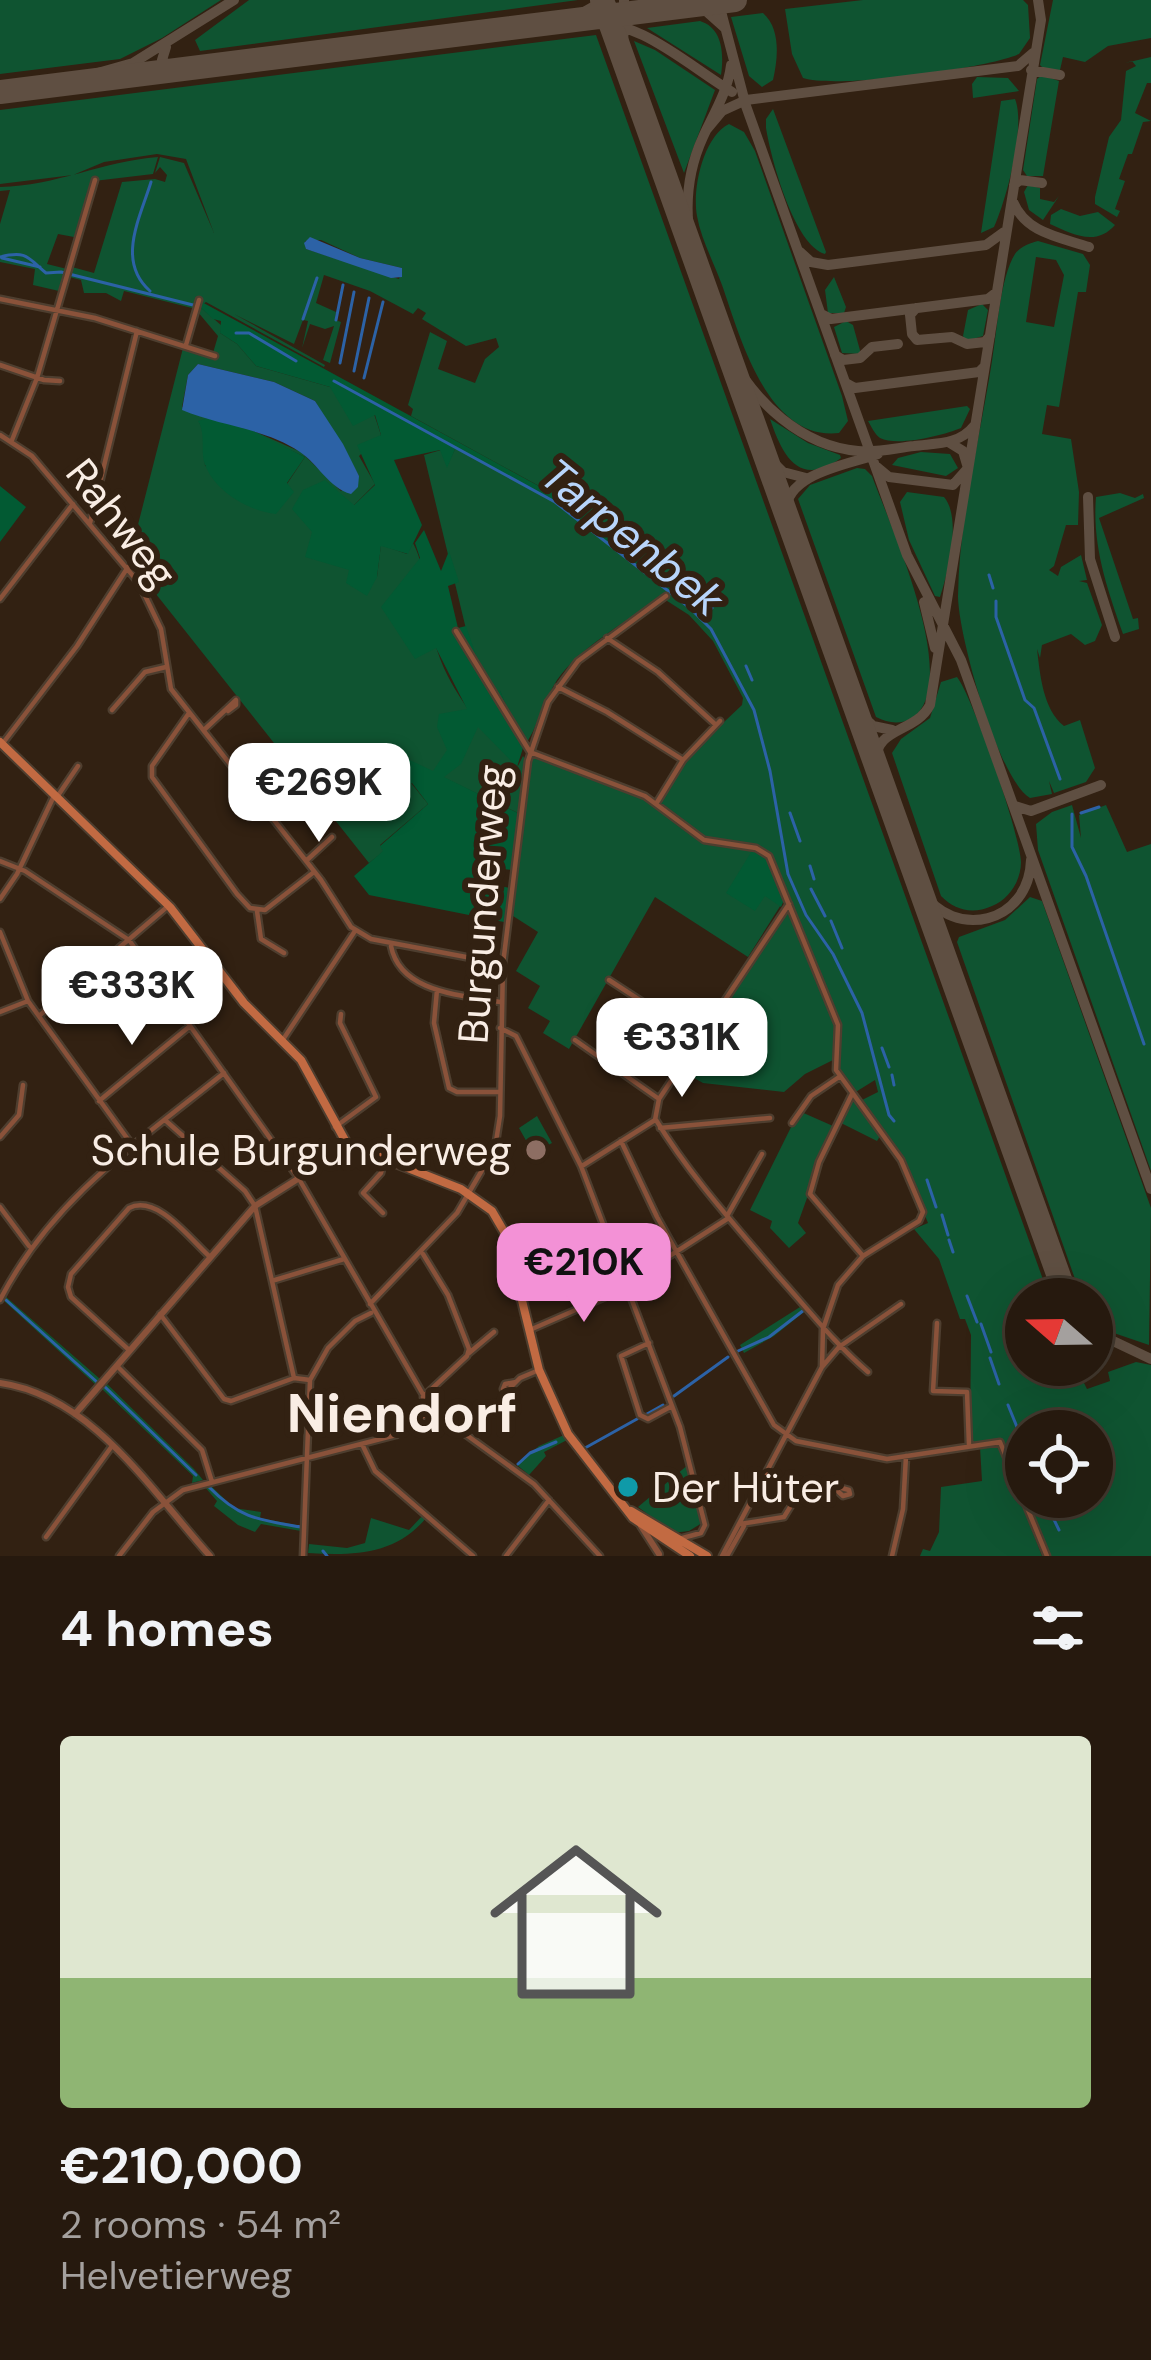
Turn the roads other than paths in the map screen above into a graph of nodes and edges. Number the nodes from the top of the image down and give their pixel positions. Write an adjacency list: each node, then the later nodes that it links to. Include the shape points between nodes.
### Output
1 (95, 180): 4 (street)
2 (0, 299): 4 (street)
3 (198, 304): 6 (street)
4 (57, 311): 5 (street); 9 (street)
5 (137, 331): 6 (street); 14 (street)
6 (186, 345): 7 (street)
7 (215, 356)
8 (0, 365): 9 (street)
9 (37, 378): 10 (street); 12 (street)
10 (60, 381)
11 (0, 435): 12 (street, Rahweg)
12 (12, 440): 13 (street, Rahweg)
13 (73, 504): 14 (street, Rahweg); 17 (street)
14 (90, 524): 15 (street, Rahweg)
15 (128, 567): 20 (street, Rahweg, via 158,620); 26 (street)
16 (666, 596): 19 (street)
17 (0, 599)
18 (456, 631): 27 (street, Burgunderweg)
19 (607, 638): 21 (street); 28 (street, via 718,723)
20 (166, 667): 22 (street, via 147,671); 24 (street, Rahweg)
21 (557, 687): 27 (street); 28 (street)
22 (112, 710)
23 (229, 711): 25 (street)
24 (189, 713): 25 (street, Rahweg); 40 (street, via 152,777)
25 (203, 731): 34 (street, Rahweg)
26 (1, 743): 30 (main road)
27 (530, 752): 31 (street); 46 (street, Burgunderweg)
28 (682, 760): 31 (street)
29 (78, 766): 30 (street)
30 (56, 795): 35 (street); 39 (main road)
31 (656, 804): 38 (street, via 704,840 764,851)
32 (332, 837): 34 (street)
33 (0, 861): 35 (street)
34 (306, 861): 36 (street, Rahweg)
35 (20, 869): 37 (street); 43 (street)
36 (314, 872): 40 (street); 41 (street, Rahweg)
37 (0, 899)
38 (789, 904): 56 (street); 60 (street, via 838,1025)
39 (169, 906): 43 (street); 58 (main road)
40 (257, 911): 45 (street, via 261,939)
41 (355, 931): 44 (street); 58 (street)
42 (0, 932): 49 (street)
43 (129, 940): 53 (street); 54 (street)
44 (391, 943): 46 (street); 48 (street, via 397,960)
45 (284, 953)
46 (503, 964): 50 (street, Burgunderweg)
47 (609, 980): 56 (street)
48 (436, 990): 50 (street); 62 (street, via 434,1023 449,1088)
49 (28, 1001): 51 (street); 53 (street)
50 (500, 1002): 55 (street, Burgunderweg)
51 (0, 1012)
52 (341, 1014): 70 (street, via 376,1097)
53 (39, 1016): 65 (street)
54 (190, 1026): 59 (street); 65 (street)
55 (500, 1028): 62 (street, Burgunderweg); 78 (street, via 516,1036)
56 (698, 1038): 64 (street)
57 (575, 1040): 64 (street)
58 (282, 1041): 70 (main road, via 308,1071)
59 (224, 1073): 67 (street); 79 (street)
60 (839, 1076): 63 (street); 69 (street)
61 (23, 1084): 72 (street, via 20,1115)
62 (500, 1092): 80 (street, Burgunderweg, via 495,1148)
63 (852, 1094): 89 (street, via 810,1190); 89 (street, via 901,1160 922,1216)
64 (658, 1099): 68 (street)
65 (99, 1100): 74 (street)
66 (770, 1118): 71 (street)
67 (165, 1120): 74 (street); 81 (street)
68 (655, 1120): 71 (street); 73 (street)
69 (792, 1123)
70 (335, 1126): 75 (main road)
71 (660, 1128): 84 (street)
72 (0, 1137)
73 (621, 1141): 78 (street); 86 (street)
74 (132, 1145): 85 (street, via 75,1194)
75 (350, 1146): 77 (main road); 79 (street)
76 (762, 1154): 84 (street)
77 (384, 1160): 80 (main road); 83 (street, via 363,1193)
78 (581, 1166): 94 (street)
79 (299, 1179): 81 (street); 90 (street)
80 (470, 1194): 87 (street, Burgunderweg); 103 (main road, via 505,1230)
81 (255, 1206): 88 (street); 93 (street)
82 (0, 1207): 85 (street)
83 (382, 1213)
84 (728, 1217): 86 (street); 101 (street)
85 (30, 1248): 92 (street)
86 (677, 1251): 94 (street); 120 (street)
87 (422, 1252): 96 (street, Burgunderweg); 107 (street)
88 (209, 1256): 99 (street); 106 (street, via 140,1203 71,1274 71,1297)
89 (863, 1256): 101 (street, via 838,1286)
90 (344, 1259): 93 (street); 96 (street)
91 (0, 1272): 92 (street)
92 (13, 1275): 95 (street)
93 (273, 1281): 112 (street)
94 (627, 1286): 103 (street); 104 (street)
95 (0, 1300)
96 (370, 1304): 98 (street)
97 (901, 1304): 105 (street)
98 (374, 1312): 113 (street, via 328,1348); 116 (street)
99 (160, 1314): 106 (street); 112 (street, via 224,1400)
100 (937, 1323): 122 (street, via 932,1388 968,1393)
101 (823, 1329): 105 (street); 109 (street)
102 (494, 1332): 107 (street)
103 (527, 1332): 110 (main road)
104 (649, 1343): 117 (street); 117 (street, via 621,1356 640,1415 647,1420)
105 (838, 1347): 109 (street); 111 (street)
106 (129, 1350): 108 (street)
107 (469, 1353): 116 (street)
108 (116, 1365): 119 (street); 126 (street, via 194,1440)
109 (823, 1367): 120 (street)
110 (539, 1370): 114 (street); 130 (main road, via 580,1454)
111 (868, 1372)
112 (294, 1378): 113 (street)
113 (309, 1382): 125 (street)
114 (516, 1382)
115 (0, 1383): 119 (street)
116 (423, 1397): 118 (street)
117 (672, 1406): 134 (street, via 705,1525)
118 (432, 1410): 121 (street, via 395,1435); 128 (street)
119 (75, 1414): 123 (street)
120 (787, 1436): 124 (street); 131 (street)
121 (362, 1444): 125 (street); 140 (street, via 375,1471)
122 (969, 1445): 124 (street); 146 (street, via 1000,1442)
123 (112, 1446): 129 (street); 133 (street)
124 (905, 1456): 145 (street)
125 (308, 1459): 126 (street); 139 (street)
126 (212, 1482): 129 (street)
127 (831, 1485): 131 (street, via 806,1481 784,1517)
128 (549, 1499): 141 (street); 142 (street)
129 (164, 1503): 137 (street); 138 (street)
130 (629, 1510): 132 (main road); 134 (main road)
131 (742, 1525): 144 (street)
132 (641, 1526): 134 (main road); 136 (street)
133 (46, 1537)
134 (679, 1541): 135 (main road); 136 (street)
135 (691, 1553): 143 (main road)
136 (660, 1555)
137 (118, 1556)
138 (210, 1556)
139 (303, 1556)
140 (473, 1556)
141 (506, 1556)
142 (600, 1556)
143 (707, 1556)
144 (724, 1556)
145 (892, 1556)
146 (1047, 1556)

